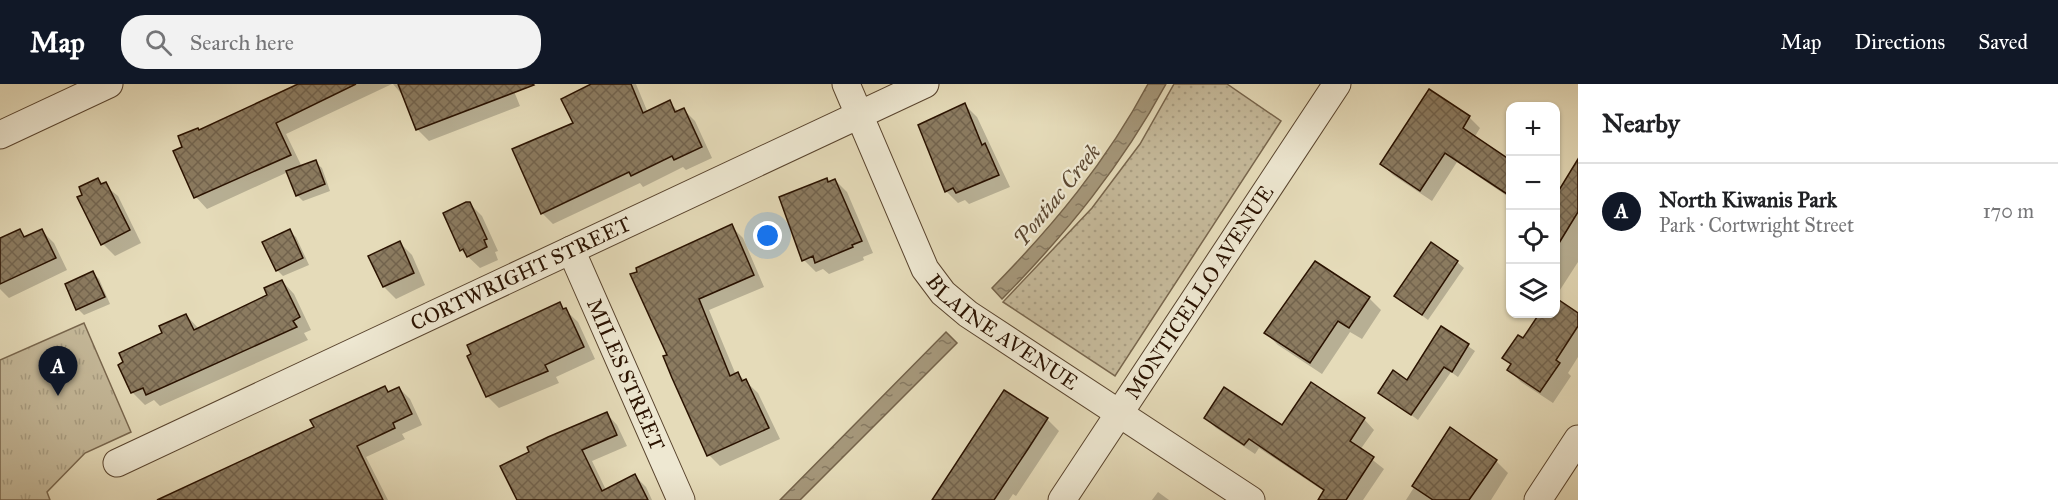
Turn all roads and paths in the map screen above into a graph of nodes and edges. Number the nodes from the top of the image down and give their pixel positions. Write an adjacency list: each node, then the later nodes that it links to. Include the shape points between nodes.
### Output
1 (109, 84): 6 (street)
2 (846, 84): 5 (street, BLAINE AVENUE)
3 (925, 84): 5 (street, CORTWRIGHT STREET)
4 (1337, 84): 8 (street, MONTICELLO AVENUE)
5 (860, 116): 7 (street, CORTWRIGHT STREET); 8 (street, BLAINE AVENUE, via 920,259 943,293 968,314)
6 (0, 135)
7 (571, 250): 10 (street, CORTWRIGHT STREET); 11 (street, MILES STREET)
8 (1119, 413): 12 (street, MONTICELLO AVENUE); 13 (street, BLAINE AVENUE)
9 (1578, 440): 14 (street)
10 (117, 463)
11 (681, 500)
12 (1062, 500)
13 (1251, 500)
14 (1538, 500)

